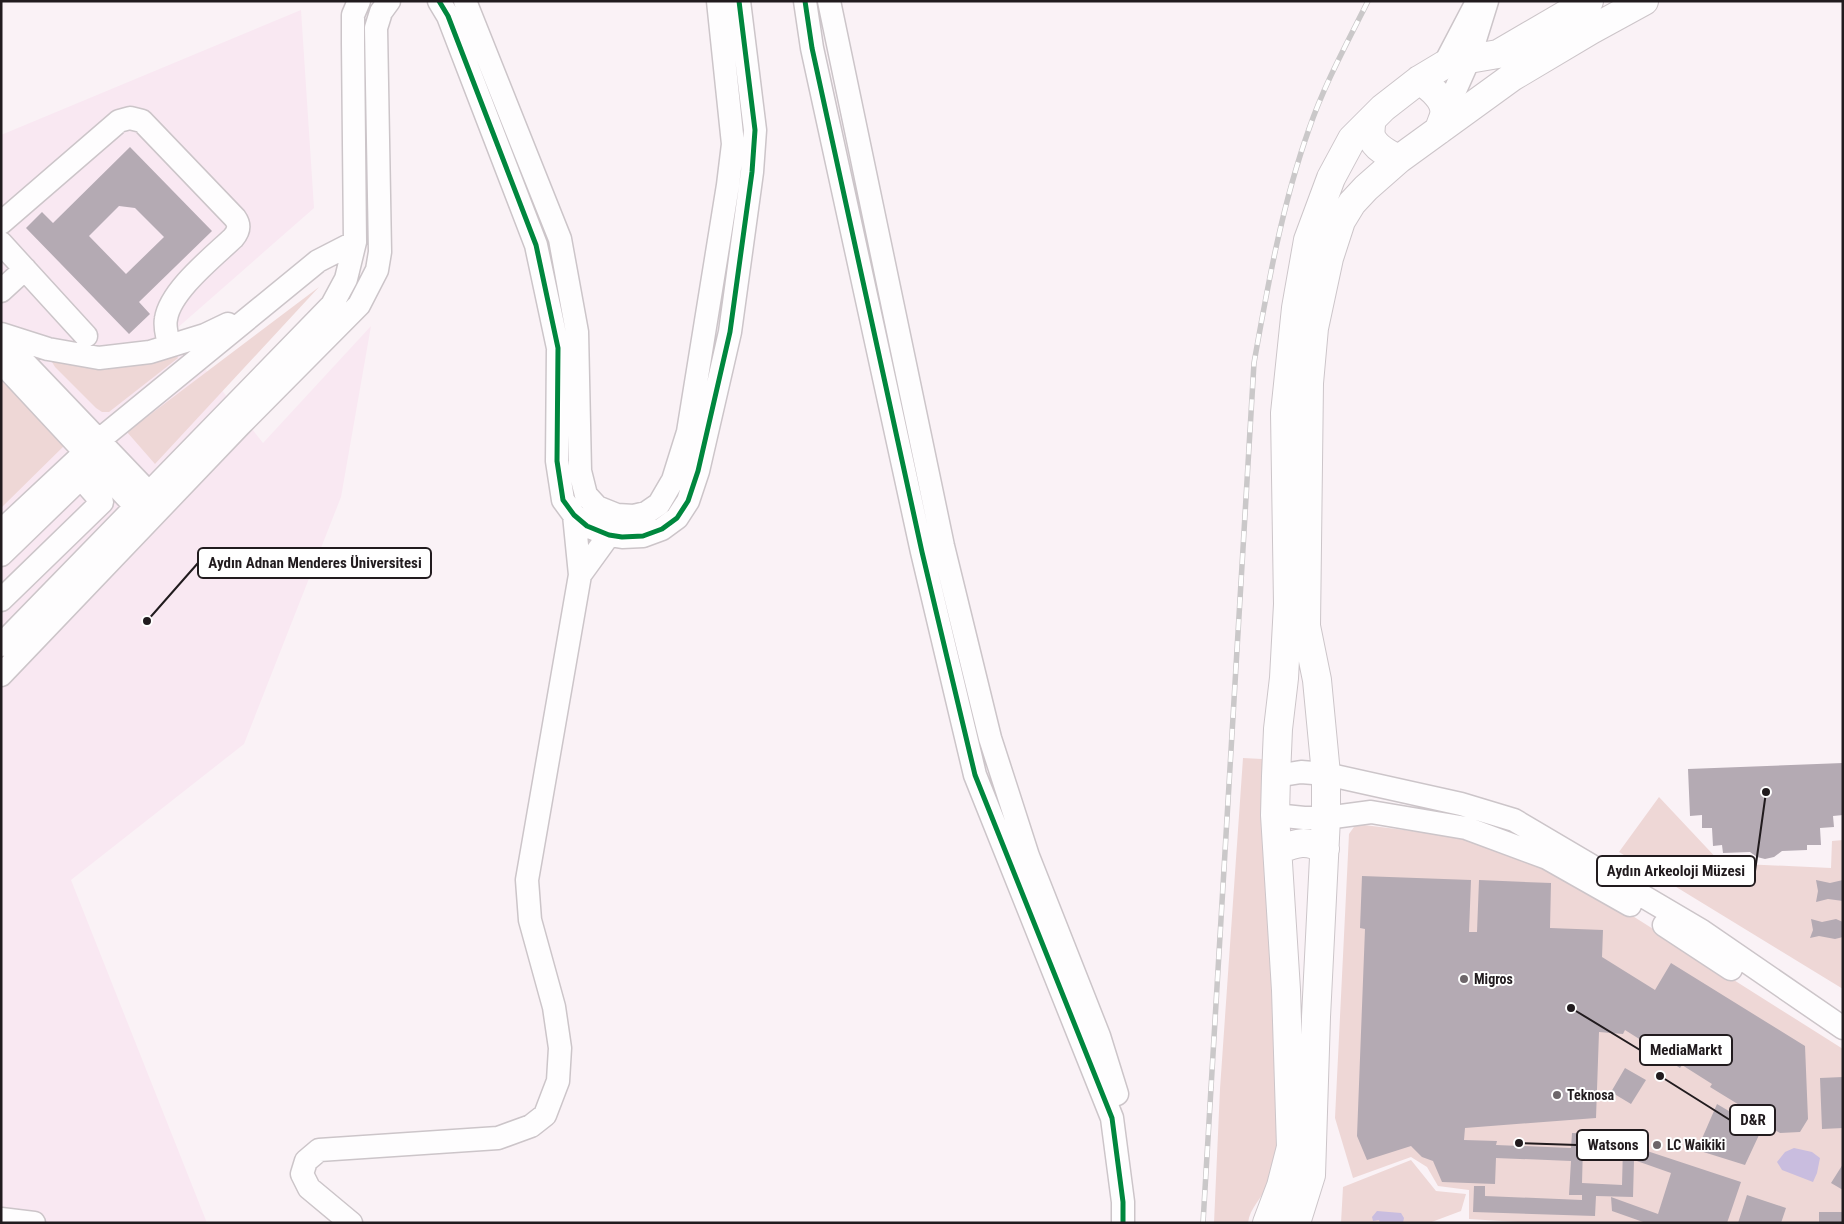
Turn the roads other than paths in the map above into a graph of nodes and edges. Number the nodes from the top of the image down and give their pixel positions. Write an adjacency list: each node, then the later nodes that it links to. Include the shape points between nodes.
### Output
1 (359, 1): 19 (street, via 353,15)
2 (388, 1): 30 (street, via 376,28 380,252 377,270 360,306 239,426)
3 (439, 1): 31 (street, via 448,16 536,245 558,348 557,461 563,500)
4 (465, 1): 5 (street, via 560,239 577,332 580,472 586,495 597,508 617,515 634,516 646,514 659,504 673,480 688,432 696,384 733,144)
5 (718, 1)
6 (739, 1): 33 (street, via 755,130 752,172 730,332 698,471 688,501 677,518 662,529 643,536)
7 (805, 1): 51 (street, via 812,48 920,542 975,774 1112,1118)
8 (829, 1): 52 (street, via 943,546 990,738 1028,856 1098,1036 1125,1120)
9 (1477, 1): 13 (street)
10 (1487, 1): 13 (street)
11 (1588, 1): 13 (main road, via 1498,54)
12 (1644, 1): 16 (main road, via 1512,77)
13 (1457, 62): 14 (main road); 16 (street)
14 (1419, 80): 15 (main road); 16 (main road, via 1431,88 1442,102)
15 (1372, 119): 17 (main road, via 1370,135 1376,146); 40 (main road, via 1352,139 1331,178 1308,240 1296,308 1285,413 1288,604)
16 (1442, 122): 17 (main road)
17 (1399, 159): 39 (main road, via 1361,193 1341,221 1329,258 1314,328 1309,383 1306,626 1317,680)
18 (1, 223): 27 (street, via 119,121 130,118 142,121 235,218 238,225 237,234 170,304 165,324)
19 (355, 242): 23 (street, via 318,260); 30 (street, via 346,279 332,305)
20 (1, 243): 21 (street)
21 (24, 269): 22 (street); 25 (street)
22 (1, 291)
23 (254, 312): 27 (street); 29 (street)
24 (1, 334): 27 (street, via 48,349 99,358 150,352)
25 (86, 336)
26 (1, 338): 29 (street)
27 (169, 346)
28 (1, 362): 29 (street)
29 (90, 458): 30 (street); 32 (street); 34 (street); 36 (street, via 102,502)
30 (147, 504): 37 (street); 38 (street)
31 (574, 515): 33 (street, via 587,526); 35 (street)
32 (1, 532)
33 (609, 535): 35 (street)
34 (1, 556)
35 (580, 576): 50 (street, via 527,880 530,920 554,1007 560,1048 558,1081 545,1115 531,1126 498,1138 319,1150 306,1161 302,1174 309,1188)
36 (1, 600)
37 (1, 645)
38 (1, 675)
39 (1326, 774): 40 (street, via 1301,772); 42 (main road); 45 (street, via 1462,804 1514,820 1702,930)
40 (1276, 776): 41 (main road)
41 (1275, 815): 42 (street); 44 (main road)
42 (1326, 818): 43 (main road); 46 (street, via 1371,812 1466,828 1548,858 1665,925)
43 (1325, 849): 44 (main road, via 1311,843 1295,843); 47 (main road)
44 (1279, 850): 53 (main road, via 1291,1147)
45 (1843, 1028)
46 (1843, 1042)
47 (1311, 1174): 54 (main road); 55 (main road)
48 (1, 1219): 49 (street)
49 (34, 1223)
50 (351, 1223)
51 (1123, 1223)
52 (1136, 1223)
53 (1267, 1223)
54 (1296, 1223)
55 (1312, 1223)

